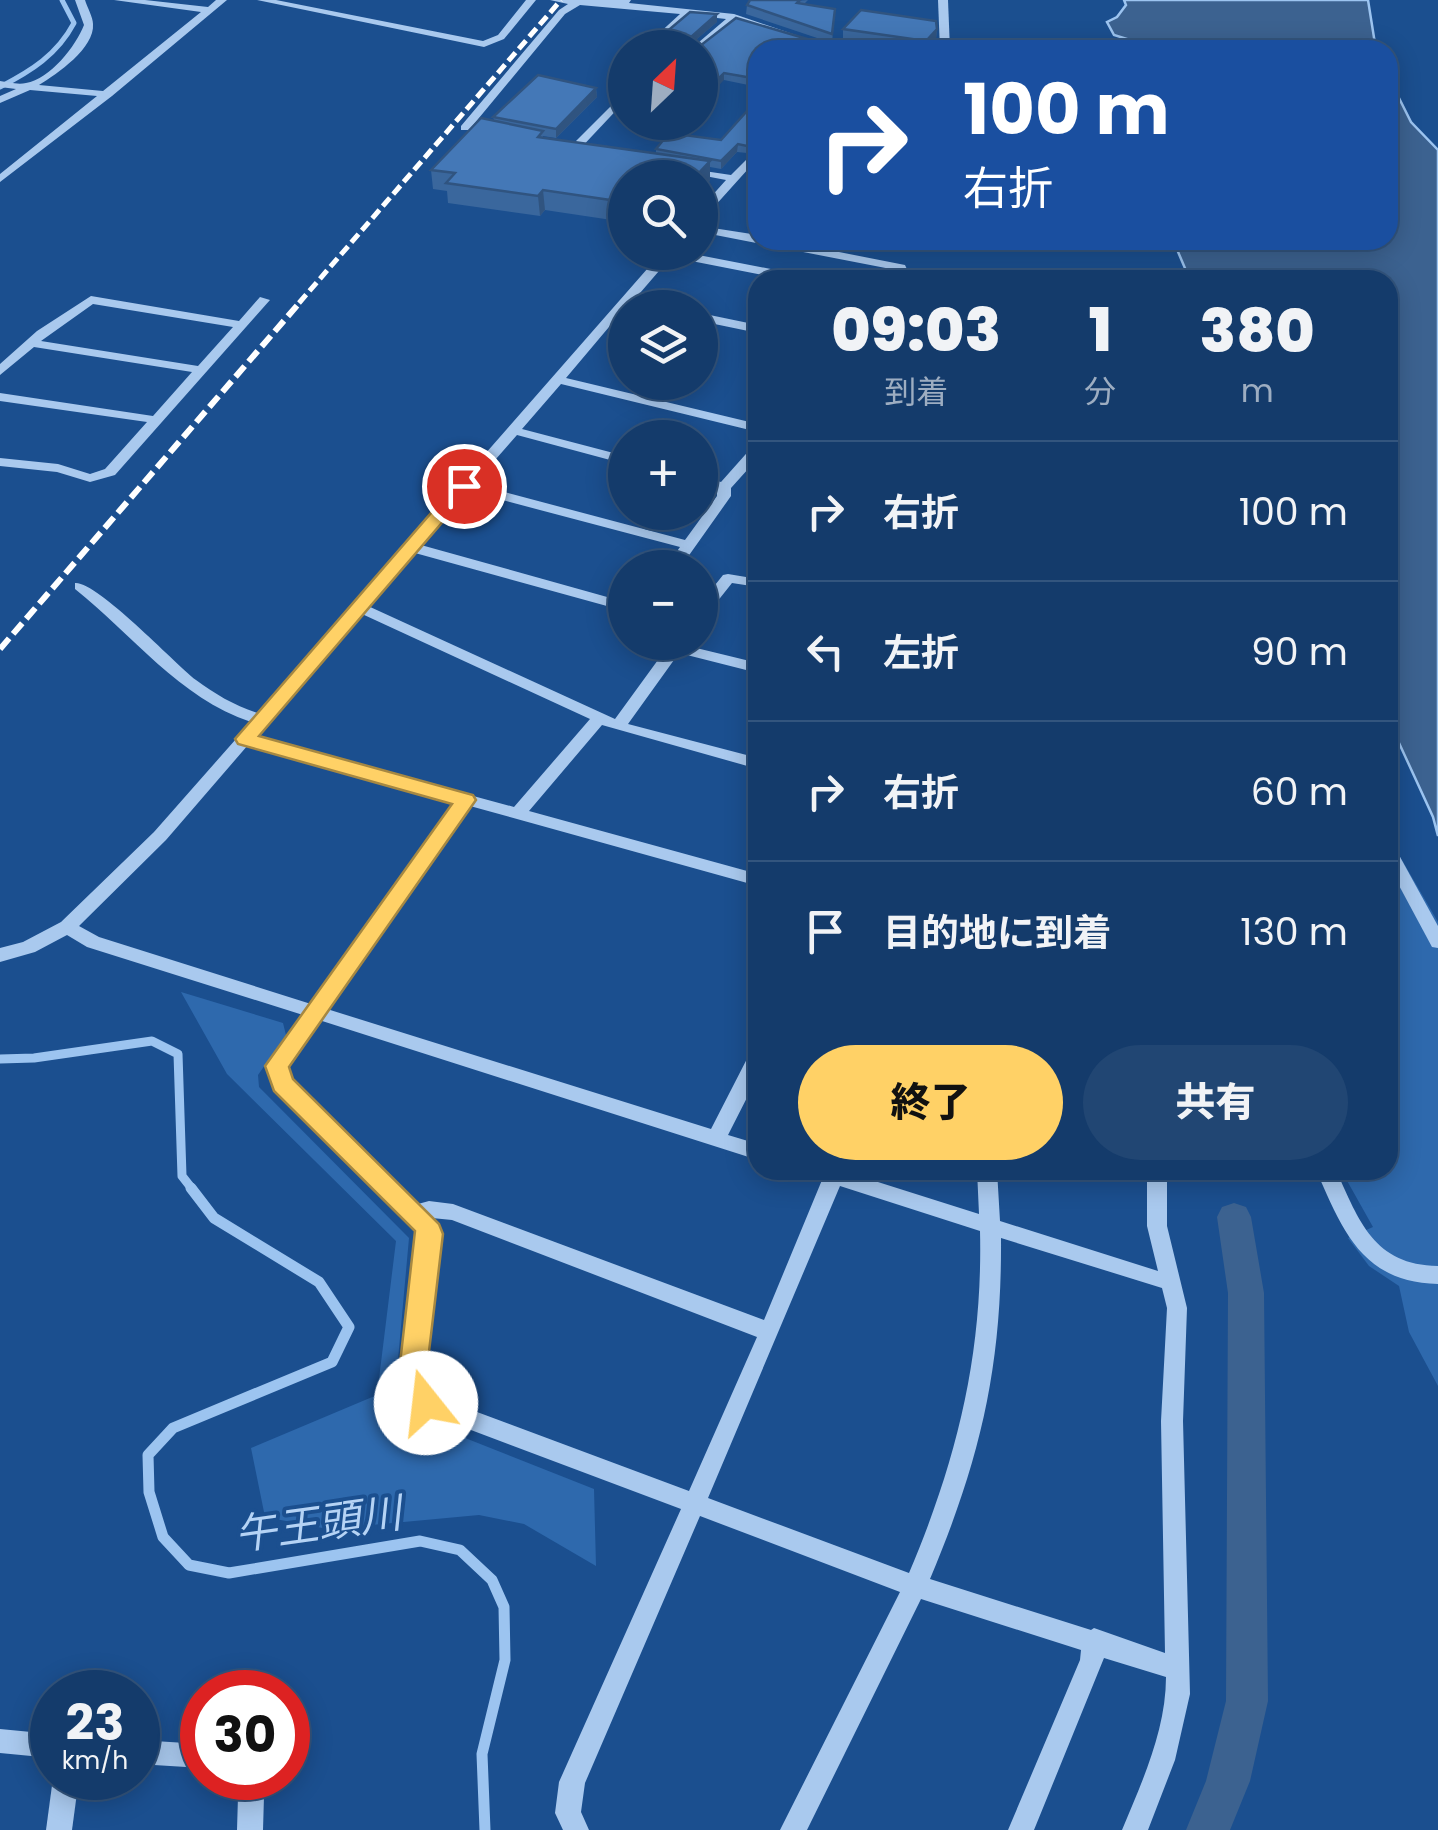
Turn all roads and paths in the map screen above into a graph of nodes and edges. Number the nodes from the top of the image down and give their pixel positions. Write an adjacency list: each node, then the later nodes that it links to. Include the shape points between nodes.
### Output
1 (80, 0): 20 (street, via 88,18 86,37)
2 (118, 0): 11 (street)
3 (222, 0): 11 (street)
4 (262, 0): 5 (street, via 484,44 501,36)
5 (531, 0)
6 (555, 0): 9 (street)
7 (736, 0): 13 (street)
8 (943, 0): 18 (street)
9 (576, 3): 10 (street); 24 (street, via 465,128)
10 (624, 3): 12 (street)
11 (210, 10): 21 (street)
12 (688, 10): 13 (street); 15 (street)
13 (719, 14): 14 (street)
14 (734, 16): 16 (street); 17 (street)
15 (667, 30)
16 (718, 30)
17 (805, 40)
18 (945, 40)
19 (0, 84): 20 (street)
20 (28, 87): 21 (street); 22 (street)
21 (108, 94): 29 (street)
22 (0, 100)
23 (608, 111): 25 (street, via 570,148)
24 (482, 132)
25 (590, 154)
26 (748, 161): 28 (street)
27 (718, 175): 28 (street)
28 (732, 178): 30 (street)
29 (0, 179)
30 (718, 195)
31 (718, 232): 32 (street)
32 (748, 238)
33 (801, 250): 37 (street)
34 (718, 263): 36 (street)
35 (652, 270): 38 (street)
36 (756, 270)
37 (885, 270)
38 (634, 290)
39 (264, 300): 42 (street)
40 (608, 319): 47 (street)
41 (718, 321): 43 (street)
42 (242, 326): 44 (street, via 91,300); 46 (street)
43 (748, 327)
44 (31, 343): 45 (street); 46 (street)
45 (0, 370)
46 (202, 370): 49 (street)
47 (556, 379): 50 (street); 51 (street)
48 (0, 397): 49 (street)
49 (157, 420): 54 (street, via 101,476)
50 (748, 426)
51 (512, 430): 52 (street); 56 (street)
52 (608, 455)
53 (748, 460): 57 (street)
54 (0, 462)
55 (718, 485): 57 (street)
56 (464, 486): 58 (street); 59 (street)
57 (724, 487): 58 (street)
58 (688, 545): 60 (street)
59 (411, 547): 64 (street); 65 (street)
60 (685, 550)
61 (748, 581): 63 (street, via 728,578)
62 (80, 586): 70 (street, via 201,693)
63 (718, 591)
64 (608, 602)
65 (358, 607): 69 (street); 70 (street)
66 (718, 656): 68 (street)
67 (667, 660): 71 (street)
68 (748, 665)
69 (599, 719): 71 (street); 75 (street)
70 (261, 720): 72 (street)
71 (618, 726): 73 (street)
72 (245, 739): 74 (street); 78 (street)
73 (748, 761)
74 (465, 800): 75 (street); 81 (street)
75 (517, 815): 77 (street)
76 (1398, 868): 79 (street)
77 (748, 877)
78 (67, 927): 80 (street); 81 (street, via 93,942)
79 (1438, 942)
80 (0, 955)
81 (312, 1013): 83 (street); 90 (street, via 277,1066 279,1080)
82 (748, 1076): 83 (street)
83 (716, 1139): 84 (street)
84 (748, 1149)
85 (822, 1180): 94 (street)
86 (846, 1180): 91 (street)
87 (988, 1180): 91 (street)
88 (1157, 1180): 93 (street, via 1157,1226)
89 (1331, 1180): 92 (street, via 1369,1253 1402,1272)
90 (417, 1213): 94 (street, via 454,1212); 95 (street, via 430,1234 411,1390 426,1403)
91 (992, 1226): 93 (street); 96 (street, via 986,1356 970,1433)
92 (1438, 1275)
93 (1170, 1278): 98 (street, via 1177,1308 1172,1421)
94 (770, 1332): 95 (street)
95 (695, 1504): 96 (street); 105 (street, via 572,1782 568,1813)
96 (915, 1586): 97 (street); 106 (street)
97 (1094, 1640): 98 (street); 107 (street, via 1092,1660)
98 (1178, 1670): 108 (street, via 1169,1740)
99 (0, 1741): 100 (street)
100 (30, 1744)
101 (63, 1800): 103 (street)
102 (251, 1800): 104 (street)
103 (59, 1830)
104 (250, 1830)
105 (576, 1830)
106 (793, 1830)
107 (1022, 1830)
108 (1135, 1830)

